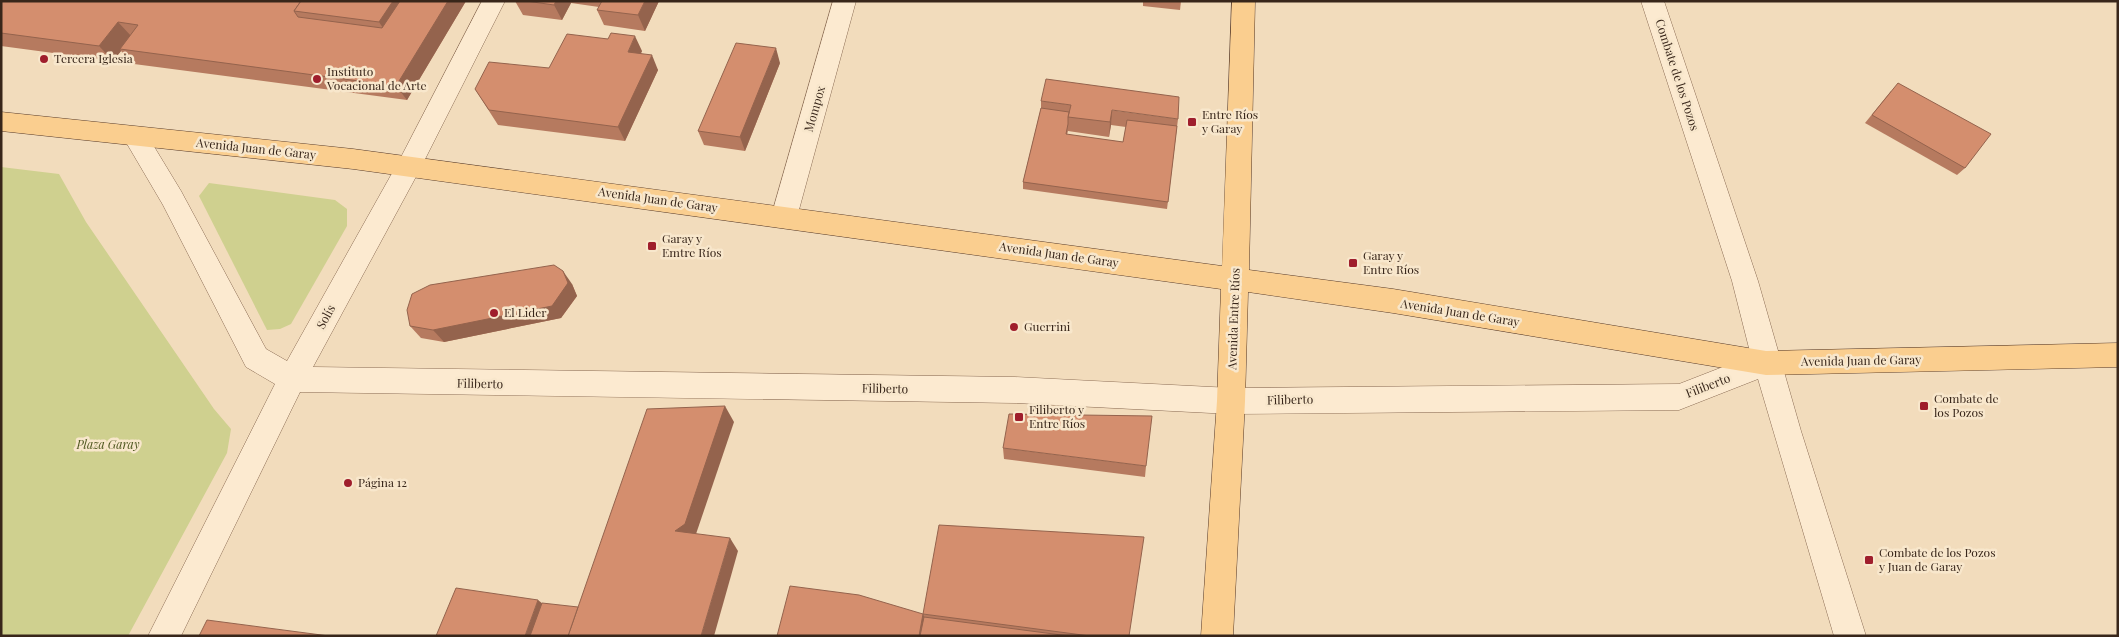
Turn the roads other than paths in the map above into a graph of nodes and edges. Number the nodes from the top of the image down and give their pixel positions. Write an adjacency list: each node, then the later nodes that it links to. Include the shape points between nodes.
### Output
1 (494, 1): 7 (street, Solís)
2 (845, 1): 8 (street, Mompox)
3 (1244, 1): 9 (main road, Avenida Entre Ríos)
4 (1652, 1): 11 (street, Combate de los Pozos, via 1745,281)
5 (1, 120): 6 (main road, Avenida Juan de Garay)
6 (135, 137): 7 (main road, Avenida Juan de Garay); 12 (street, via 172,198 256,358)
7 (409, 166): 8 (main road, Avenida Juan de Garay); 12 (street, Solís)
8 (784, 217): 9 (main road, Avenida Juan de Garay)
9 (1235, 280): 11 (main road, Avenida Juan de Garay, via 1393,301); 13 (main road, Avenida Entre Ríos)
10 (2118, 355): 11 (main road, Avenida Juan de Garay)
11 (1766, 363): 13 (street, Filiberto, via 1679,396); 16 (street, Combate de los Pozos)
12 (292, 380): 13 (street, Filiberto, via 1015,390); 14 (street, Solís)
13 (1231, 401): 15 (main road, Avenida Entre Ríos)
14 (164, 636)
15 (1218, 636)
16 (1850, 636)

